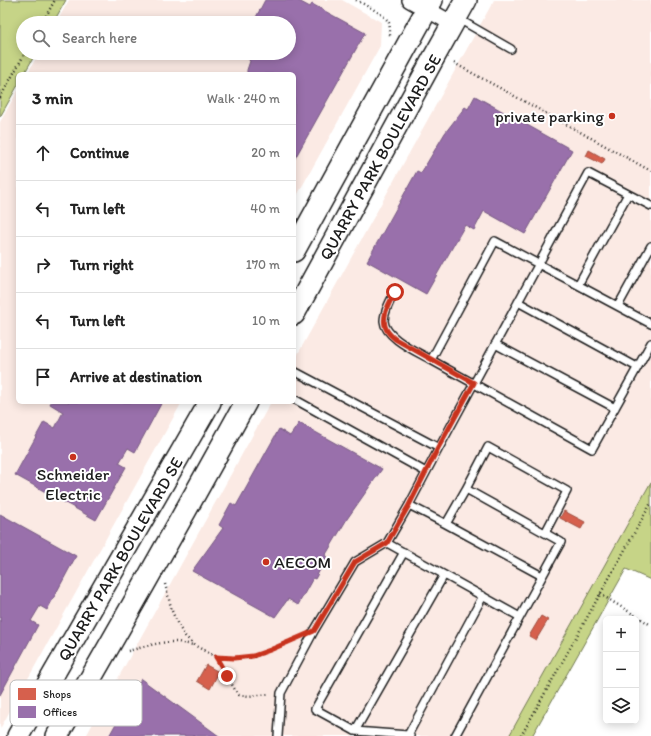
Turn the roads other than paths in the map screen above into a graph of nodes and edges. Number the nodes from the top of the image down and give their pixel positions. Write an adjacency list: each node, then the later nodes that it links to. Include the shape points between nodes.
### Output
1 (423, 3): 2 (street); 7 (main road, QUARRY PARK BOULEVARD SE)
2 (458, 14): 3 (lane); 13 (main road, QUARRY PARK BOULEVARD SE)
3 (511, 49)
4 (628, 194): 5 (lane); 8 (lane, via 588,173); 9 (lane)
5 (651, 206)
6 (651, 246): 12 (lane)
7 (296, 247)
8 (538, 264): 9 (lane); 11 (lane); 17 (lane, via 495,242)
9 (578, 286): 12 (lane)
10 (395, 292): 17 (lane, via 384,321 387,331 395,339)
11 (518, 302): 16 (lane); 18 (lane)
12 (618, 306): 14 (lane)
13 (296, 310)
14 (651, 324)
15 (651, 343): 18 (lane)
16 (495, 344): 20 (lane); 24 (lane)
17 (431, 360): 20 (lane)
18 (637, 367): 24 (lane)
19 (296, 372): 25 (lane)
20 (474, 383): 24 (lane, via 592,449); 25 (lane)
21 (296, 400): 26 (lane)
22 (209, 404): 37 (main road, QUARRY PARK BOULEVARD SE)
23 (245, 404): 38 (main road, QUARRY PARK BOULEVARD SE)
24 (615, 408)
25 (438, 448): 26 (lane)
26 (426, 472): 28 (lane)
27 (466, 490): 29 (lane); 30 (lane); 30 (lane, via 488,448 567,491)
28 (409, 505): 29 (lane); 31 (lane)
29 (446, 524): 34 (lane)
30 (545, 533): 34 (lane, via 561,542)
31 (387, 543): 32 (lane); 44 (lane, via 355,562 314,631 281,693)
32 (404, 552): 33 (lane); 41 (lane, via 315,709)
33 (444, 575): 35 (lane); 41 (lane)
34 (542, 576): 36 (lane)
35 (483, 596): 36 (lane); 45 (lane)
36 (520, 617): 46 (lane)
37 (50, 680)
38 (90, 680)
39 (24, 726): 42 (main road, QUARRY PARK BOULEVARD SE)
40 (63, 726): 43 (main road, QUARRY PARK BOULEVARD SE)
41 (355, 731): 45 (lane)
42 (18, 736)
43 (57, 736)
44 (278, 736)
45 (409, 736)
46 (455, 736)

